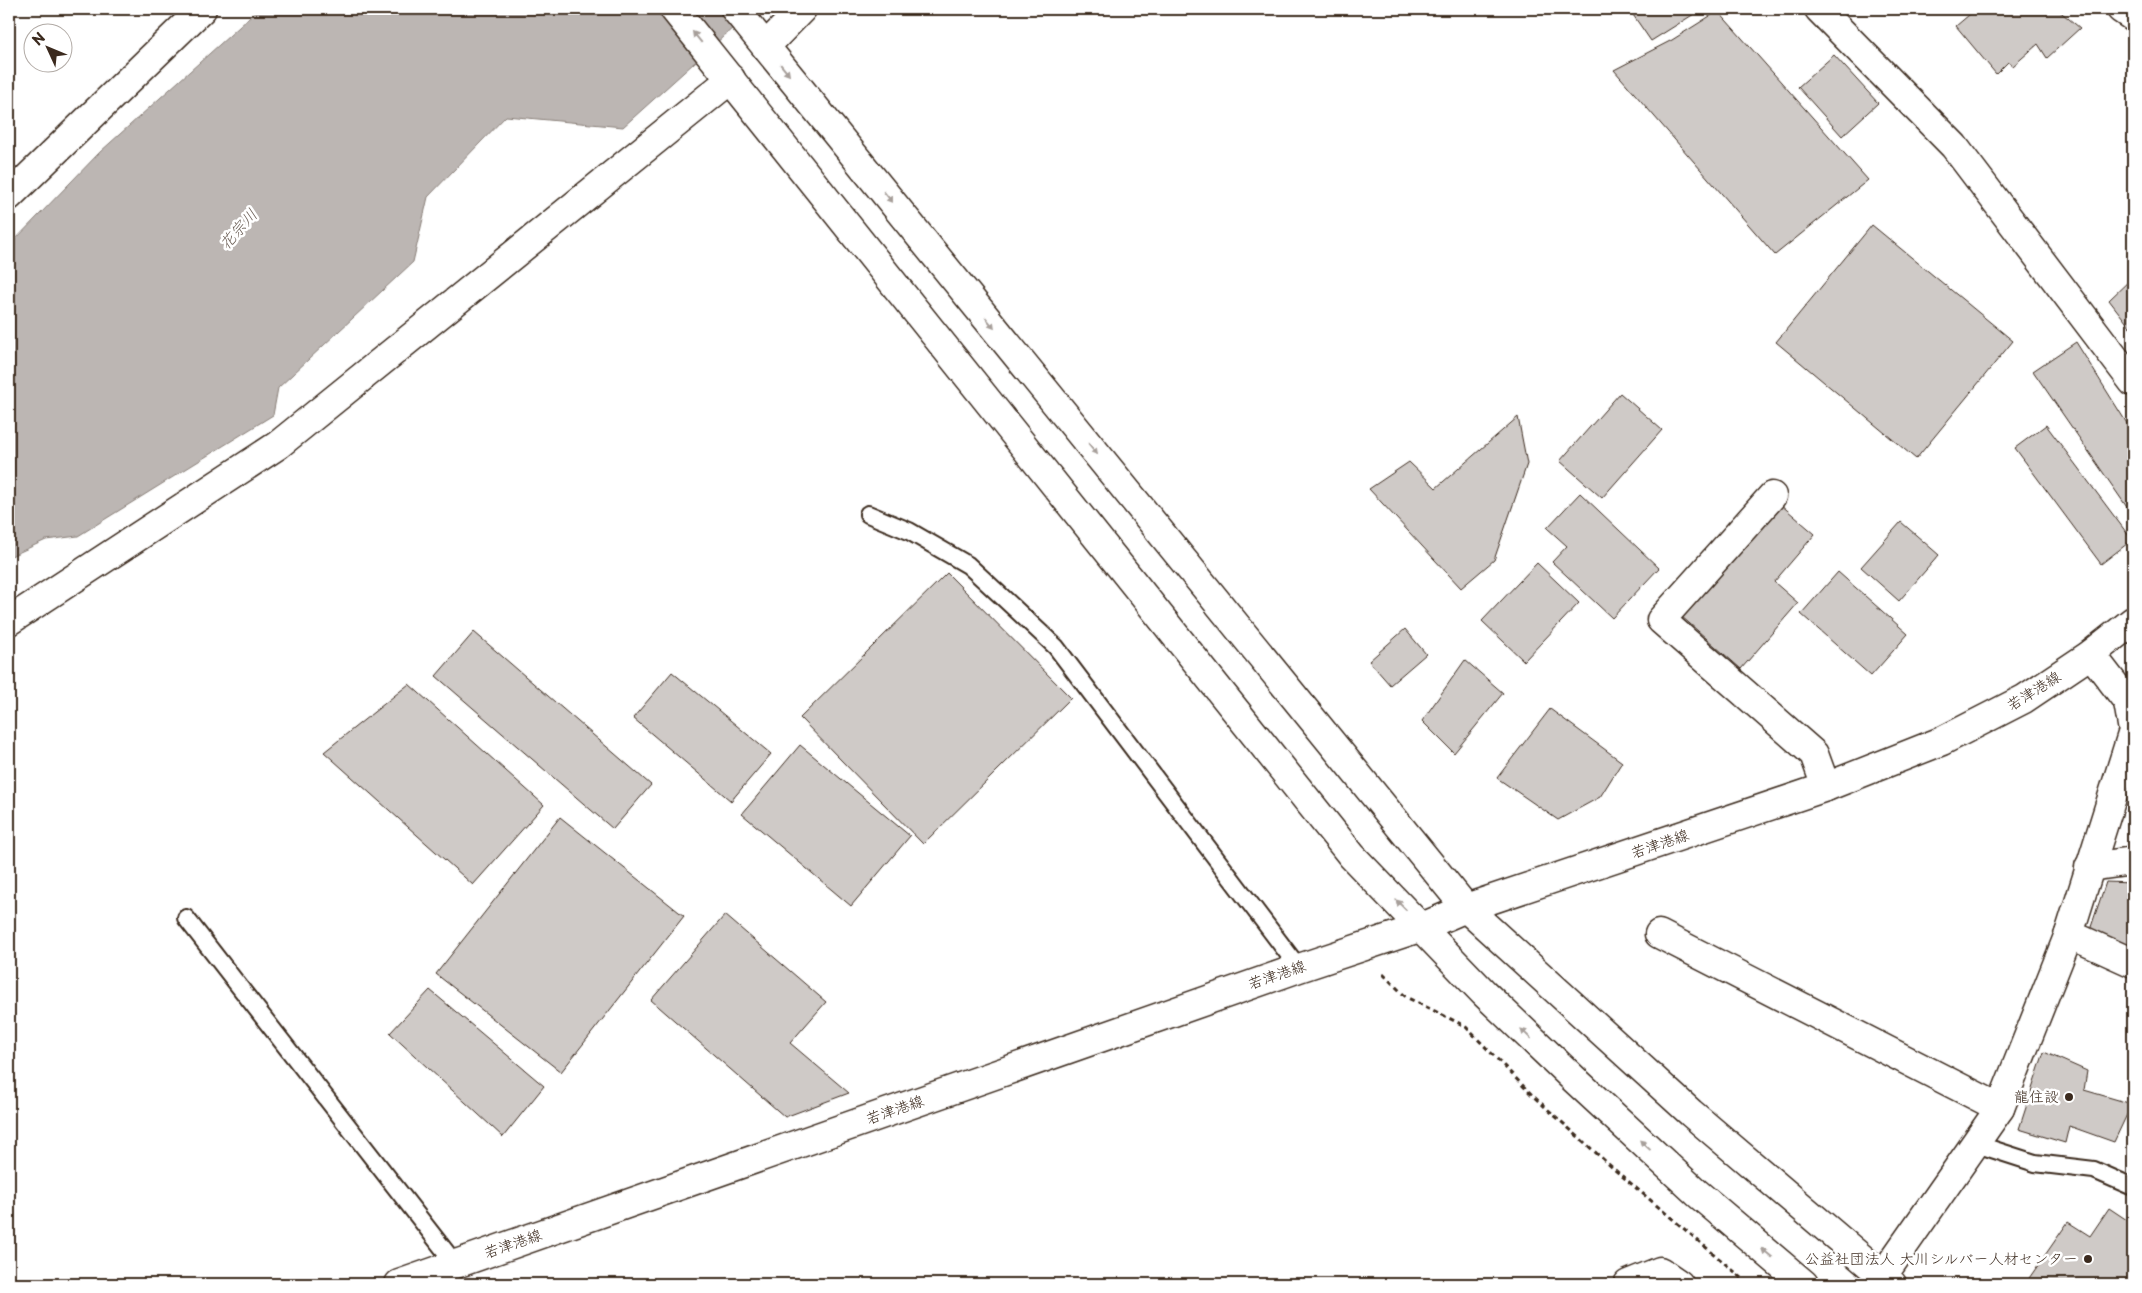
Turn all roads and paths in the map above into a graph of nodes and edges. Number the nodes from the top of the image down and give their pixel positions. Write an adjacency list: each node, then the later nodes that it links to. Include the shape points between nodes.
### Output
1 (202, 9): 10 (street)
2 (674, 9): 9 (street, one-way to 2)
3 (735, 9): 8 (street)
4 (802, 9): 8 (street)
5 (1819, 9): 11 (street, via 1954,146)
6 (2121, 9): 7 (street)
7 (2133, 17)
8 (760, 39): 20 (street, one-way to 20)
9 (725, 71): 14 (street, via 278,445); 22 (street, one-way to 9, via 1352,856)
10 (9, 196)
11 (2133, 382)
12 (1772, 496): 17 (street, via 1661,620 1814,754)
13 (868, 514): 26 (lane, via 909,531 968,565 1056,647)
14 (9, 621)
15 (2133, 621): 16 (street, 若津港線)
16 (2091, 654): 17 (street, 若津港線, via 2024,699 1942,741); 19 (street, via 2128,702 2133,731)
17 (1826, 787): 20 (street, 若津港線)
18 (2133, 861): 19 (street)
19 (2089, 867): 24 (street)
20 (1466, 908): 22 (street, 若津港線); 32 (street, via 1691,1113)
21 (186, 918): 31 (lane)
22 (1422, 927): 26 (street, 若津港線); 37 (street, one-way to 22, via 1697,1193 1574,1080 1484,993)
23 (1659, 934): 28 (street)
24 (2069, 934): 25 (street); 28 (street)
25 (2133, 963)
26 (1299, 968): 31 (street, 若津港線)
27 (1379, 970): 36 (path, via 1406,996 1464,1026 1533,1096)
28 (2000, 1108): 29 (street)
29 (1976, 1144): 30 (lane, via 2035,1163 2094,1170); 32 (street)
30 (2133, 1187)
31 (456, 1265): 33 (street, 若津港線)
32 (1884, 1282)
33 (399, 1284)
34 (1628, 1284): 35 (street, via 1660,1271)
35 (1679, 1284)
36 (1749, 1284)
37 (1804, 1284)

